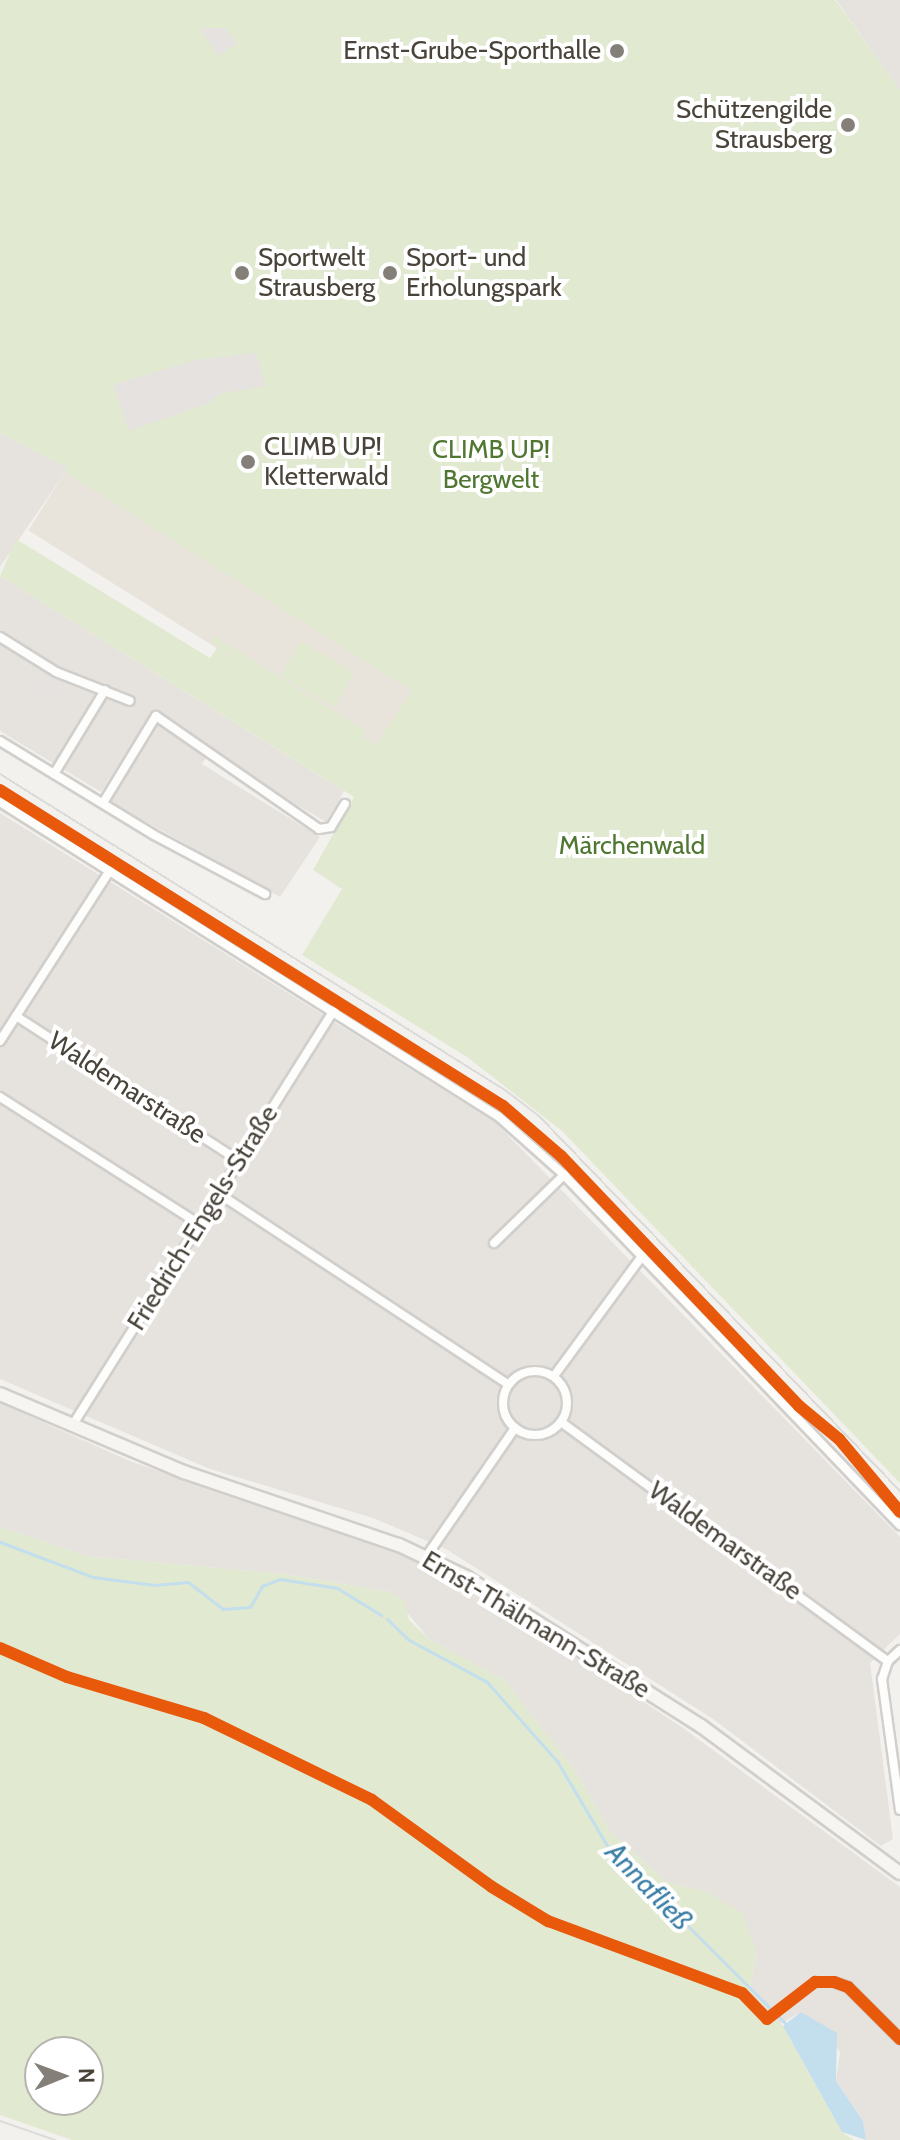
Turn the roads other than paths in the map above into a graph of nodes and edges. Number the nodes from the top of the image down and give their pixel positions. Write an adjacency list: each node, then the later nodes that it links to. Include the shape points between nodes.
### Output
1 (0, 637): 2 (street, via 56,672)
2 (105, 690): 3 (street); 5 (street)
3 (130, 701)
4 (0, 741): 5 (street)
5 (54, 774): 7 (street)
6 (0, 802): 9 (street)
7 (103, 803): 8 (street, via 156,716 319,829 331,827); 10 (street)
8 (345, 804)
9 (110, 870): 11 (street); 12 (street)
10 (265, 894)
11 (334, 1010): 15 (street, Friedrich-Engels-Straße); 16 (street, via 487,1108)
12 (16, 1016): 13 (street); 15 (street, Waldemarstraße)
13 (0, 1041)
14 (0, 1097): 18 (street)
15 (239, 1161): 17 (street, Friedrich-Engels-Straße)
16 (564, 1175): 19 (street); 20 (street)
17 (218, 1193): 18 (street, Friedrich-Engels-Straße); 22 (street)
18 (199, 1224): 25 (street, Friedrich-Engels-Straße)
19 (494, 1243)
20 (642, 1256): 21 (street); 27 (street)
21 (554, 1376): 22 (street, via 527,1371); 24 (street, via 567,1401)
22 (508, 1384): 26 (street, via 504,1412)
23 (0, 1394): 25 (main road, Ernst-Thälmann-Straße)
24 (561, 1422): 26 (street, via 534,1435); 30 (street, Waldemarstraße)
25 (72, 1426): 28 (main road, Ernst-Thälmann-Straße, via 184,1472)
26 (515, 1428): 28 (street)
27 (900, 1525)
28 (426, 1557): 32 (main road, Ernst-Thälmann-Straße, via 701,1726)
29 (900, 1650): 30 (street)
30 (888, 1661): 31 (street, via 882,1679)
31 (900, 1810)
32 (899, 1871)
33 (834, 1982): 34 (street, via 848,1987)
34 (900, 2039)

